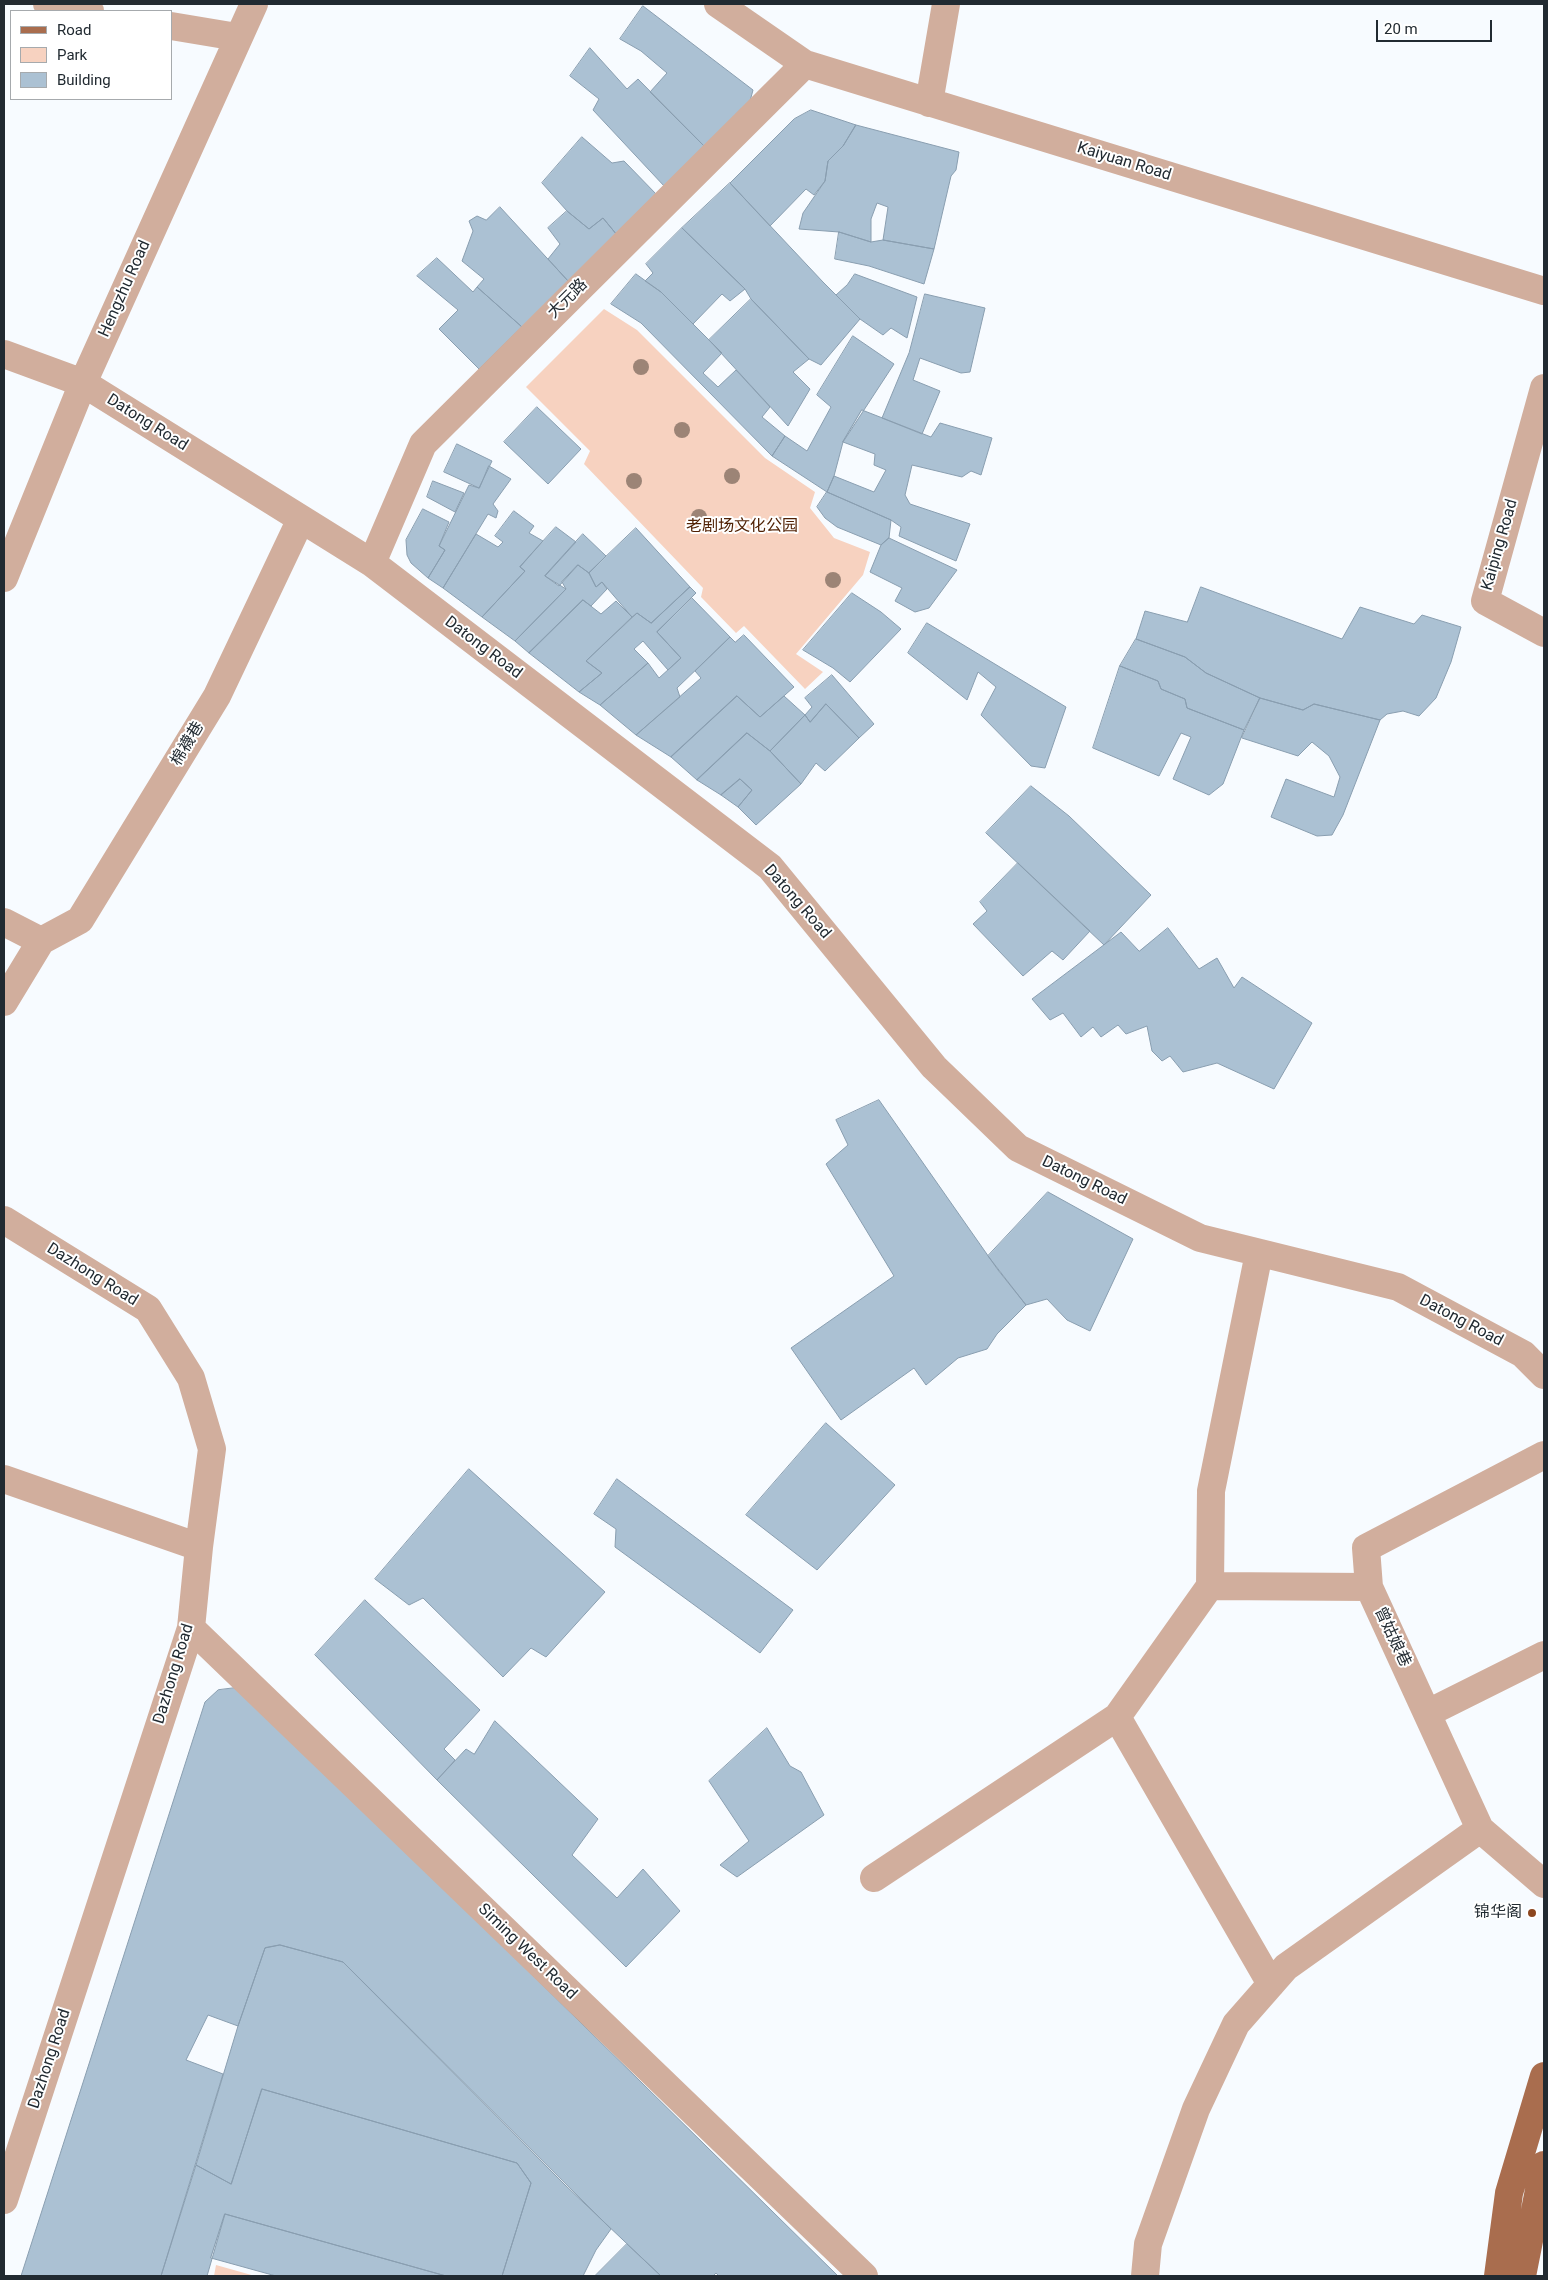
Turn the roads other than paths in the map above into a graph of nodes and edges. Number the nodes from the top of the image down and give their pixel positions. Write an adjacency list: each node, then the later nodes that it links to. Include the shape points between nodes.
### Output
1 (47, 4): 5 (street)
2 (254, 4): 7 (street, Hengzhu Road)
3 (718, 4): 8 (street, Kaiyuan Road)
4 (946, 4): 9 (street)
5 (84, 10)
6 (172, 26): 7 (street)
7 (238, 37): 12 (street, Hengzhu Road)
8 (806, 64): 9 (street, Kaiyuan Road); 16 (street, 大元路, via 423,444)
9 (929, 102): 10 (street, Kaiyuan Road)
10 (1544, 291)
11 (4, 354): 12 (street, Datong Road)
12 (83, 383): 15 (street, Datong Road); 17 (street, Hengzhu Road)
13 (1544, 388): 14 (street)
14 (1539, 425): 18 (street, Kaiping Road, via 1484,601)
15 (301, 519): 16 (street, Datong Road); 20 (street, 棉襪巷, via 217,696 86,912 80,920)
16 (372, 563): 23 (street, Datong Road, via 770,867 934,1067 1018,1148 1200,1238)
17 (4, 575)
18 (1544, 633)
19 (4, 922): 20 (street)
20 (41, 941): 21 (street)
21 (4, 1002)
22 (4, 1220): 27 (street, Dazhong Road, via 148,1309 192,1378 212,1449)
23 (1259, 1253): 24 (street, Datong Road, via 1398,1287 1523,1354); 28 (street, via 1211,1491)
24 (1544, 1375)
25 (1544, 1454): 29 (street, 曾姑娘巷, via 1366,1548)
26 (4, 1479): 27 (street)
27 (198, 1547): 30 (street, Dazhong Road)
28 (1210, 1586): 29 (street); 33 (street)
29 (1369, 1587): 32 (street, 曾姑娘巷)
30 (191, 1628): 40 (street, Dazhong Road); 41 (street, Siming West Road)
31 (1544, 1655): 32 (street)
32 (1428, 1713): 34 (street, 曾姑娘巷)
33 (1117, 1717): 35 (street); 37 (street)
34 (1480, 1829): 36 (street, 曾姑娘巷); 37 (street, via 1286,1968)
35 (874, 1878)
36 (1544, 1884)
37 (1271, 1984): 42 (street, via 1236,2024 1196,2109 1148,2244)
38 (1544, 2076): 43 (main road, via 1509,2193)
39 (1544, 2165): 44 (main road)
40 (4, 2200)
41 (864, 2276)
42 (1145, 2276)
43 (1498, 2276)
44 (1522, 2276)

